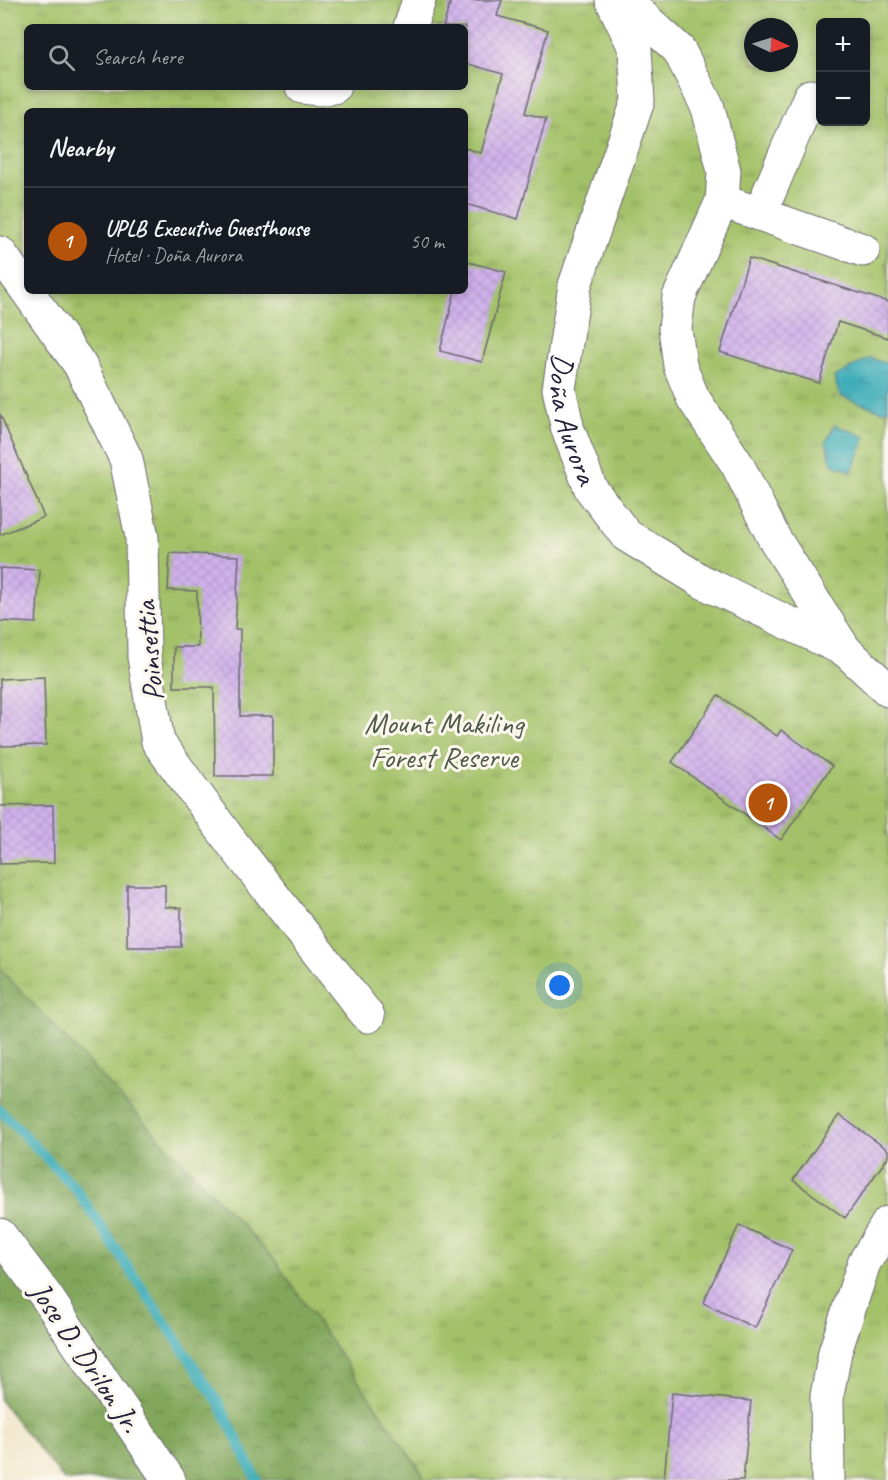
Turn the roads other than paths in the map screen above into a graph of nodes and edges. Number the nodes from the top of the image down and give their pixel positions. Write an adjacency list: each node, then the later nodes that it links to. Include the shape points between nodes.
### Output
1 (419, 0): 4 (street)
2 (612, 0): 12 (street, Doña Aurora, via 634,48 638,101 575,285 558,389 568,430 591,489 626,535 703,582)
3 (619, 0): 6 (street, via 679,50 708,108 724,171)
4 (411, 24)
5 (810, 96): 7 (street)
6 (722, 201): 7 (street); 12 (street, via 679,297 675,328 680,366 693,398 737,464 774,538)
7 (760, 214): 8 (street)
8 (863, 250)
9 (0, 253): 10 (street, Poinsettia)
10 (24, 287)
11 (29, 294): 14 (street, Poinsettia, via 80,365 126,459 142,537 144,657 158,742)
12 (845, 650): 13 (street, Doña Aurora)
13 (888, 690)
14 (368, 1016)
15 (888, 1223): 18 (street, via 864,1263 836,1352 827,1396)
16 (0, 1235): 17 (street, Jose D. Drilon Jr., via 46,1296)
17 (169, 1480)
18 (828, 1480)

